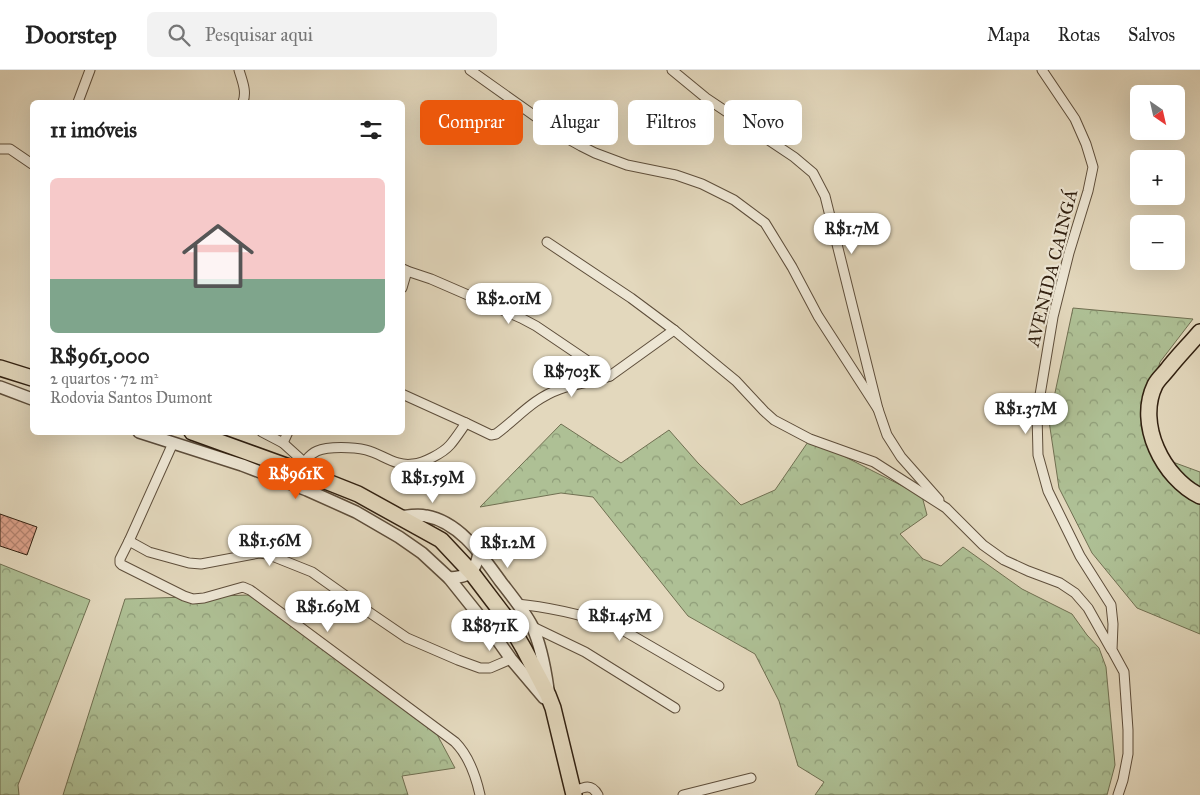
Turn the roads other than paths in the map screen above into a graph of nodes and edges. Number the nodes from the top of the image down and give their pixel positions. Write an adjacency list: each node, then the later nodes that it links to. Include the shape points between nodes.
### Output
1 (90, 70): 6 (street)
2 (239, 70): 7 (street, via 245,90)
3 (470, 70): 20 (street, via 581,146 627,165 702,184 734,200 765,223 818,316)
4 (672, 70): 20 (street, via 706,98 813,172 825,196)
5 (1042, 70): 41 (street, AVENIDA CAINGÁ, via 1075,119 1093,167 1053,317 1038,412 1038,455 1048,491 1080,556 1111,605)
6 (79, 100)
7 (244, 100)
8 (0, 148): 9 (street, via 10,149)
9 (30, 163)
10 (547, 242): 12 (street)
11 (405, 270): 15 (street, via 521,318)
12 (674, 330): 15 (street); 30 (street, via 736,381 774,420 810,439 874,462)
13 (1200, 332): 29 (main road, via 1156,383 1149,406 1151,432 1160,456 1171,473)
14 (0, 368): 16 (main road)
15 (610, 376): 21 (street, via 549,394 526,408 496,434 491,435)
16 (30, 377)
17 (0, 387): 19 (street)
18 (405, 395): 21 (street)
19 (30, 398)
20 (878, 409): 30 (street, via 887,435 901,457)
21 (466, 423): 28 (street, via 449,446 414,464 402,465 366,450 346,448 318,450)
22 (148, 435): 26 (street)
23 (201, 435): 28 (main road)
24 (268, 435): 27 (street)
25 (287, 435): 27 (street)
26 (173, 443): 34 (street); 36 (street, via 242,465 356,512 399,537)
27 (283, 443): 28 (street)
28 (302, 467): 31 (main road)
29 (1200, 496)
30 (946, 508): 41 (street, via 983,545 1004,560 1060,582 1076,593)
31 (399, 517): 32 (street, via 427,516); 33 (main road)
32 (459, 532): 33 (street); 35 (street)
33 (441, 540): 36 (street); 37 (main road)
34 (129, 541): 42 (street, via 149,552 195,564 267,554 312,572 407,638 458,660 490,668); 48 (street, via 120,559 122,565 184,596 204,598 243,587 250,590 455,742 467,758)
35 (479, 553): 37 (street); 39 (street)
36 (431, 562): 38 (street)
37 (471, 572): 38 (street); 44 (main road, via 506,618)
38 (448, 578): 42 (street)
39 (516, 604): 40 (street); 43 (street, via 614,625)
40 (532, 626): 44 (street); 45 (street, via 585,652)
41 (1112, 650): 51 (street, via 1124,672 1128,730 1128,754)
42 (512, 658): 44 (street)
43 (719, 686)
44 (551, 702): 47 (main road)
45 (674, 708)
46 (751, 778): 50 (street)
47 (573, 793): 49 (street, via 588,787)
48 (480, 795)
49 (598, 795)
50 (683, 795)
51 (1118, 795)

